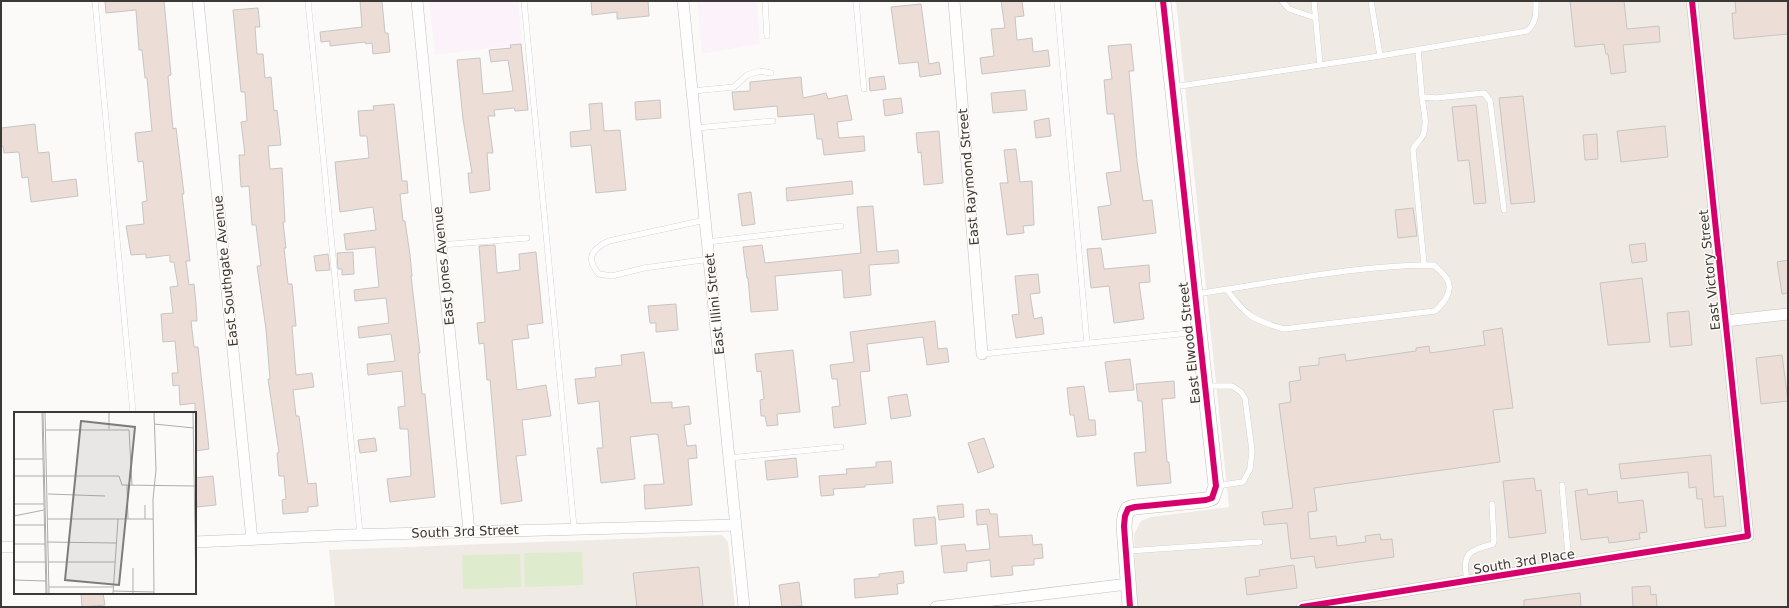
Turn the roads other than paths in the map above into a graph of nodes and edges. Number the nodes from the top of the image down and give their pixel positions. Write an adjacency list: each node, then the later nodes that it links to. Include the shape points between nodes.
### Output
1 (95, 1): 45 (lane)
2 (198, 1): 56 (street, East Southgate Avenue)
3 (308, 1): 54 (lane)
4 (417, 1): 34 (street, East Jones Avenue)
5 (524, 1): 52 (lane)
6 (683, 1): 25 (street, East Illini Street)
7 (765, 1): 18 (lane)
8 (856, 1): 24 (lane)
9 (954, 1): 43 (street, East Raymond Street)
10 (1057, 1): 42 (lane)
11 (1163, 1): 23 (street, East Elwood Street)
12 (1282, 1): 17 (lane, via 1289,9)
13 (1314, 1): 17 (lane)
14 (1371, 1): 20 (lane)
15 (1536, 1): 19 (lane, via 1536,18 1528,31)
16 (1692, 1): 40 (street, East Victory Street)
17 (1316, 18): 21 (lane)
18 (767, 36)
19 (1418, 50): 20 (lane); 26 (lane)
20 (1380, 56): 21 (lane)
21 (1320, 65): 23 (lane)
22 (771, 73): 25 (lane, via 760,71 748,75 734,86)
23 (1173, 87): 38 (street, East Elwood Street)
24 (864, 90)
25 (692, 91): 28 (street, East Illini Street)
26 (1422, 97): 29 (lane, via 1484,93 1490,101); 36 (lane, via 1425,127 1421,139 1414,145 1413,150)
27 (773, 121): 28 (lane)
28 (696, 128): 30 (street, East Illini Street)
29 (1504, 210)
30 (705, 220): 33 (street, East Illini Street); 35 (lane, via 609,241 597,246 592,254 592,266 599,274 612,276 644,268)
31 (841, 226): 33 (lane)
32 (527, 238): 34 (lane)
33 (707, 242): 35 (street, East Illini Street)
34 (441, 245): 53 (street, East Jones Avenue)
35 (710, 259): 47 (street, East Illini Street)
36 (1424, 265): 37 (lane, via 1401,265 1297,277); 37 (lane, via 1434,265 1448,279 1449,293 1435,311 1284,329 1261,323 1242,310)
37 (1227, 290): 38 (lane)
38 (1195, 294): 41 (street, East Elwood Street)
39 (1788, 314): 40 (street)
40 (1725, 321): 55 (street, East Victory Street)
41 (1199, 332): 42 (lane); 44 (street, East Elwood Street)
42 (1087, 344): 43 (lane)
43 (982, 354)
44 (1205, 386): 49 (street, East Elwood Street); 49 (lane, via 1232,386 1241,392 1251,444 1250,469 1243,482)
45 (133, 412)
46 (841, 447): 47 (lane)
47 (729, 458): 51 (street, East Illini Street)
48 (1562, 485): 62 (lane)
49 (1216, 486): 61 (street, via 1212,498 1206,500 1135,507 1128,510 1125,516)
50 (1492, 504): 63 (lane, via 1494,541 1493,544 1469,554 1465,562)
51 (736, 524): 52 (street, South 3rd Street); 65 (street, East Illini Street)
52 (574, 528): 53 (street, South 3rd Street)
53 (469, 532): 54 (street, South 3rd Street)
54 (360, 534): 56 (street, South 3rd Street)
55 (1748, 536): 62 (street, South 3rd Place)
56 (252, 540): 57 (street, South 3rd Street)
57 (196, 542)
58 (1260, 542): 61 (lane)
59 (1, 547): 60 (street)
60 (14, 547)
61 (1125, 551): 64 (street)
62 (1569, 564): 63 (street, South 3rd Place)
63 (1467, 581): 68 (street, South 3rd Place)
64 (1128, 584): 66 (street); 67 (street)
65 (744, 607)
66 (936, 607)
67 (1130, 607)
68 (1302, 607)

